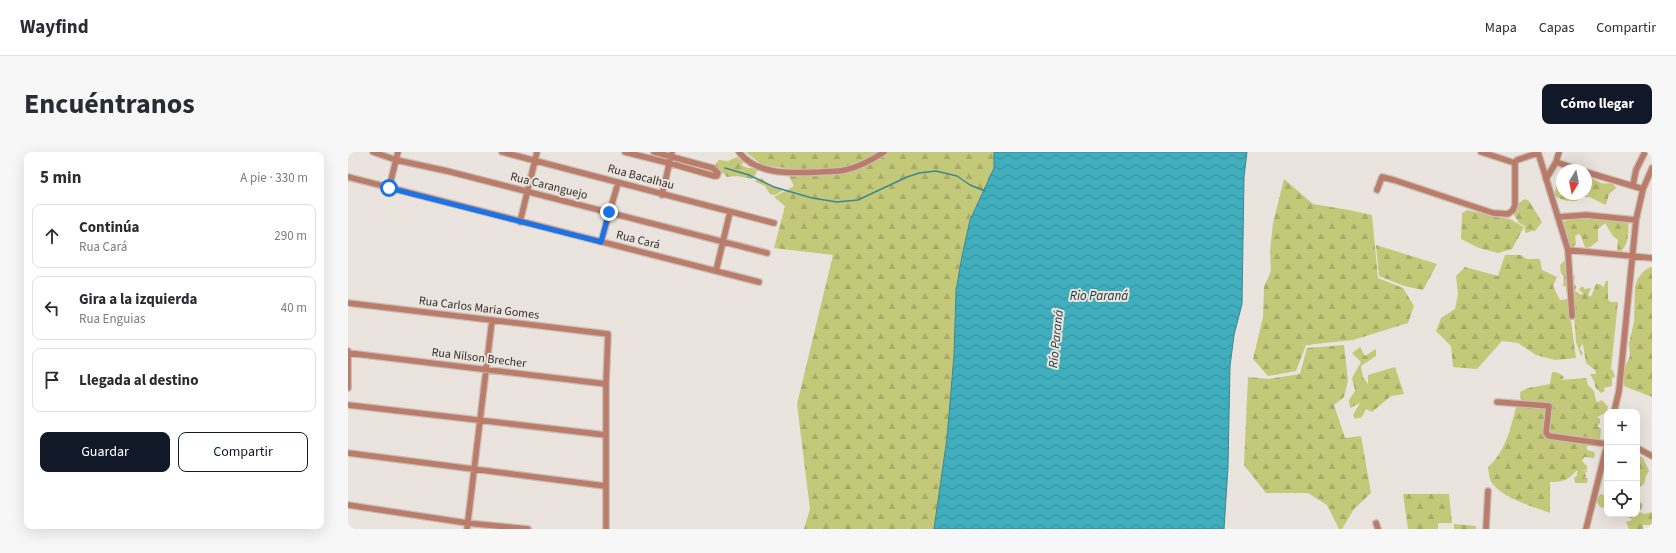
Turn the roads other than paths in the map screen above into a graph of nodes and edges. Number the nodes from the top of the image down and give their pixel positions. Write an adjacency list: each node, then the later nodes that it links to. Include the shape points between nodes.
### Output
1 (373, 152): 14 (street, Rua Caranguejo)
2 (398, 152): 14 (street)
3 (502, 152): 15 (street, Rua Bacalhau)
4 (537, 152): 15 (street)
5 (625, 152): 17 (street)
6 (654, 152): 13 (street)
7 (739, 152): 8 (street, via 746,159 765,169 792,173 845,170 872,161)
8 (884, 152)
9 (1481, 152): 18 (street)
10 (1538, 152): 18 (street); 23 (street)
11 (1559, 152): 16 (street)
12 (1645, 152): 25 (street)
13 (672, 154): 17 (street); 17 (street, via 713,168 718,173 717,176)
14 (396, 160): 26 (street); 29 (street, Rua Caranguejo)
15 (535, 161): 24 (street, Rua Bacalhau); 29 (street)
16 (1556, 162): 19 (street); 23 (street)
17 (669, 163): 30 (street)
18 (1515, 163): 28 (street, via 1515,205 1508,214 1493,213 1388,179 1382,178)
19 (1562, 164)
20 (1652, 168): 27 (street)
21 (1592, 174): 25 (street)
22 (348, 177): 26 (street, Rua Cará)
23 (1546, 179): 33 (street)
24 (618, 183): 30 (street, Rua Bacalhau); 31 (street)
25 (1632, 186): 27 (street)
26 (389, 188): 35 (street, Rua Cará)
27 (1643, 189): 34 (street)
28 (1377, 190)
29 (528, 192): 31 (street, Rua Caranguejo); 35 (street)
30 (662, 195): 32 (street, Rua Bacalhau)
31 (609, 212): 37 (street); 38 (street, Rua Caranguejo)
32 (730, 212): 36 (street, Rua Bacalhau); 38 (street)
33 (1558, 217): 34 (street, via 1586,215); 39 (street)
34 (1636, 220): 41 (street)
35 (520, 222): 37 (street, Rua Cará)
36 (774, 222)
37 (601, 242): 43 (street, Rua Cará)
38 (723, 242): 40 (street, Rua Caranguejo); 43 (street)
39 (1568, 250): 41 (street); 46 (street)
40 (767, 253)
41 (1632, 256): 42 (street); 55 (street, via 1619,391)
42 (1652, 258)
43 (716, 271): 44 (street, Rua Cará)
44 (759, 282)
45 (348, 304): 47 (street, Rua Carlos Maria Gomes)
46 (1572, 316)
47 (492, 320): 50 (street); 51 (street, Rua Carlos Maria Gomes, via 608,334)
48 (348, 350): 49 (street)
49 (348, 353): 50 (street, Rua Nilson Brecher); 52 (street)
50 (486, 370): 51 (street, Rua Nilson Brecher); 56 (street)
51 (606, 384): 57 (street)
52 (348, 388)
53 (1497, 402): 58 (street, via 1549,406 1546,434)
54 (348, 405): 56 (street)
55 (1615, 409)
56 (479, 420): 57 (street); 63 (street)
57 (606, 435): 64 (street)
58 (1604, 444)
59 (1607, 445): 73 (street)
60 (1640, 450): 62 (street)
61 (348, 453): 63 (street)
62 (1652, 456)
63 (473, 469): 64 (street); 68 (street)
64 (605, 486): 70 (street)
65 (1488, 491): 72 (street)
66 (348, 505): 68 (street)
67 (1376, 522): 71 (street)
68 (467, 526): 69 (street)
69 (528, 529)
70 (606, 529)
71 (1378, 529)
72 (1486, 529)
73 (1586, 529)

